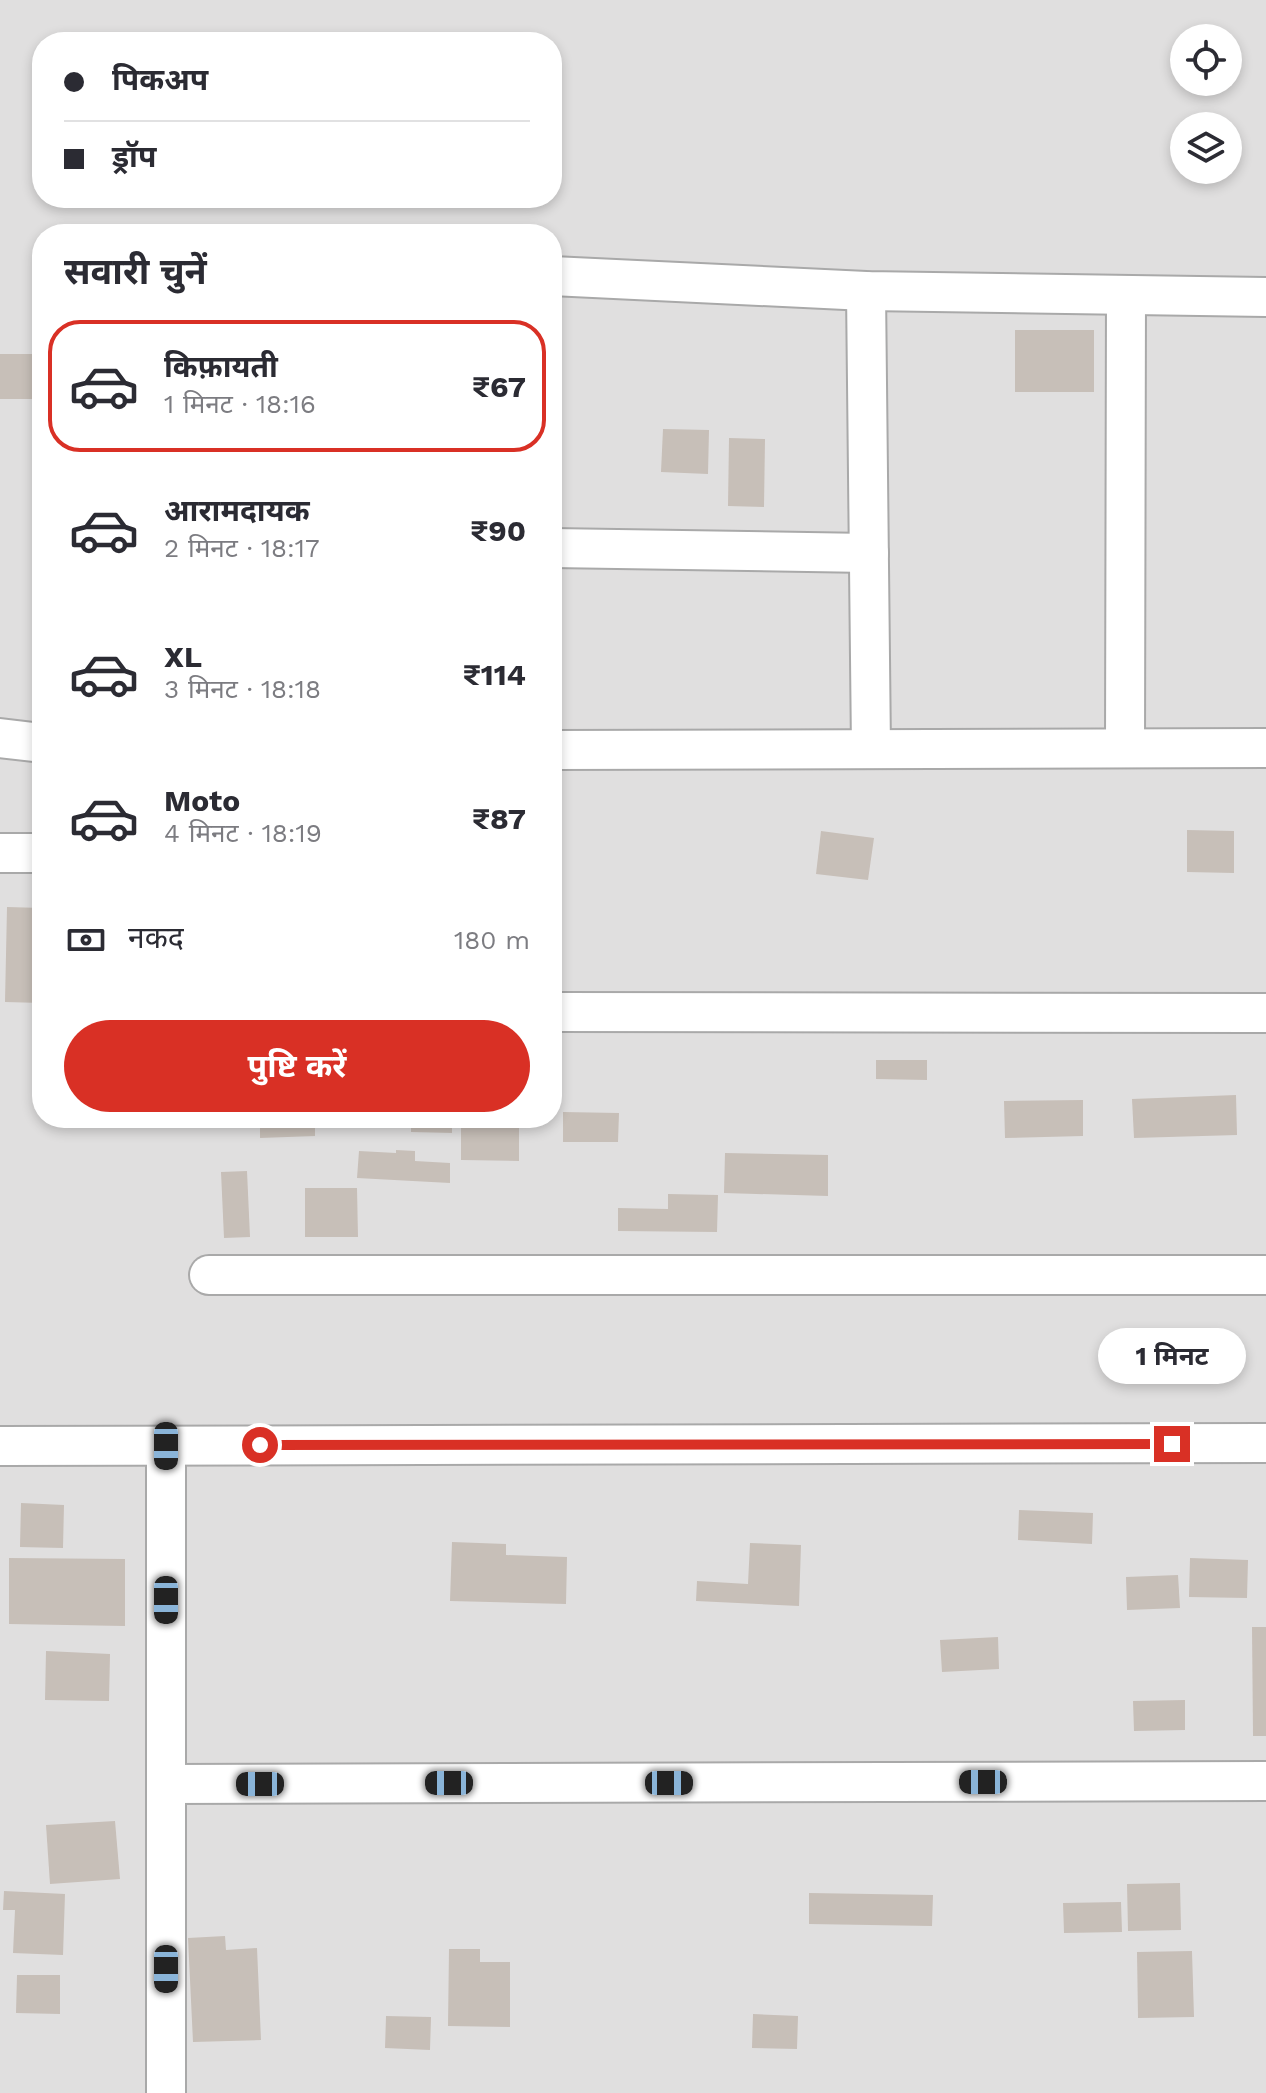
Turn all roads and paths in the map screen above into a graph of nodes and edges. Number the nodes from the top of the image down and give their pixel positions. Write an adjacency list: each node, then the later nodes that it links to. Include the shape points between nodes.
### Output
1 (562, 276): 2 (street)
2 (866, 291): 3 (street); 6 (street)
3 (1126, 295): 4 (street); 9 (street)
4 (1266, 297)
5 (562, 548): 6 (street)
6 (869, 553): 11 (street)
7 (0, 738): 8 (street)
8 (32, 742)
9 (1125, 748): 10 (street); 11 (street)
10 (1266, 748)
11 (871, 749): 12 (street)
12 (562, 750)
13 (0, 853): 14 (street)
14 (32, 853)
15 (562, 1012): 16 (street)
16 (1266, 1013)
17 (209, 1275): 18 (street)
18 (1266, 1275)
19 (1266, 1443): 21 (street)
20 (0, 1446): 21 (street)
21 (166, 1446): 23 (street)
22 (1266, 1781): 23 (street)
23 (166, 1784): 24 (street)
24 (166, 2093)

